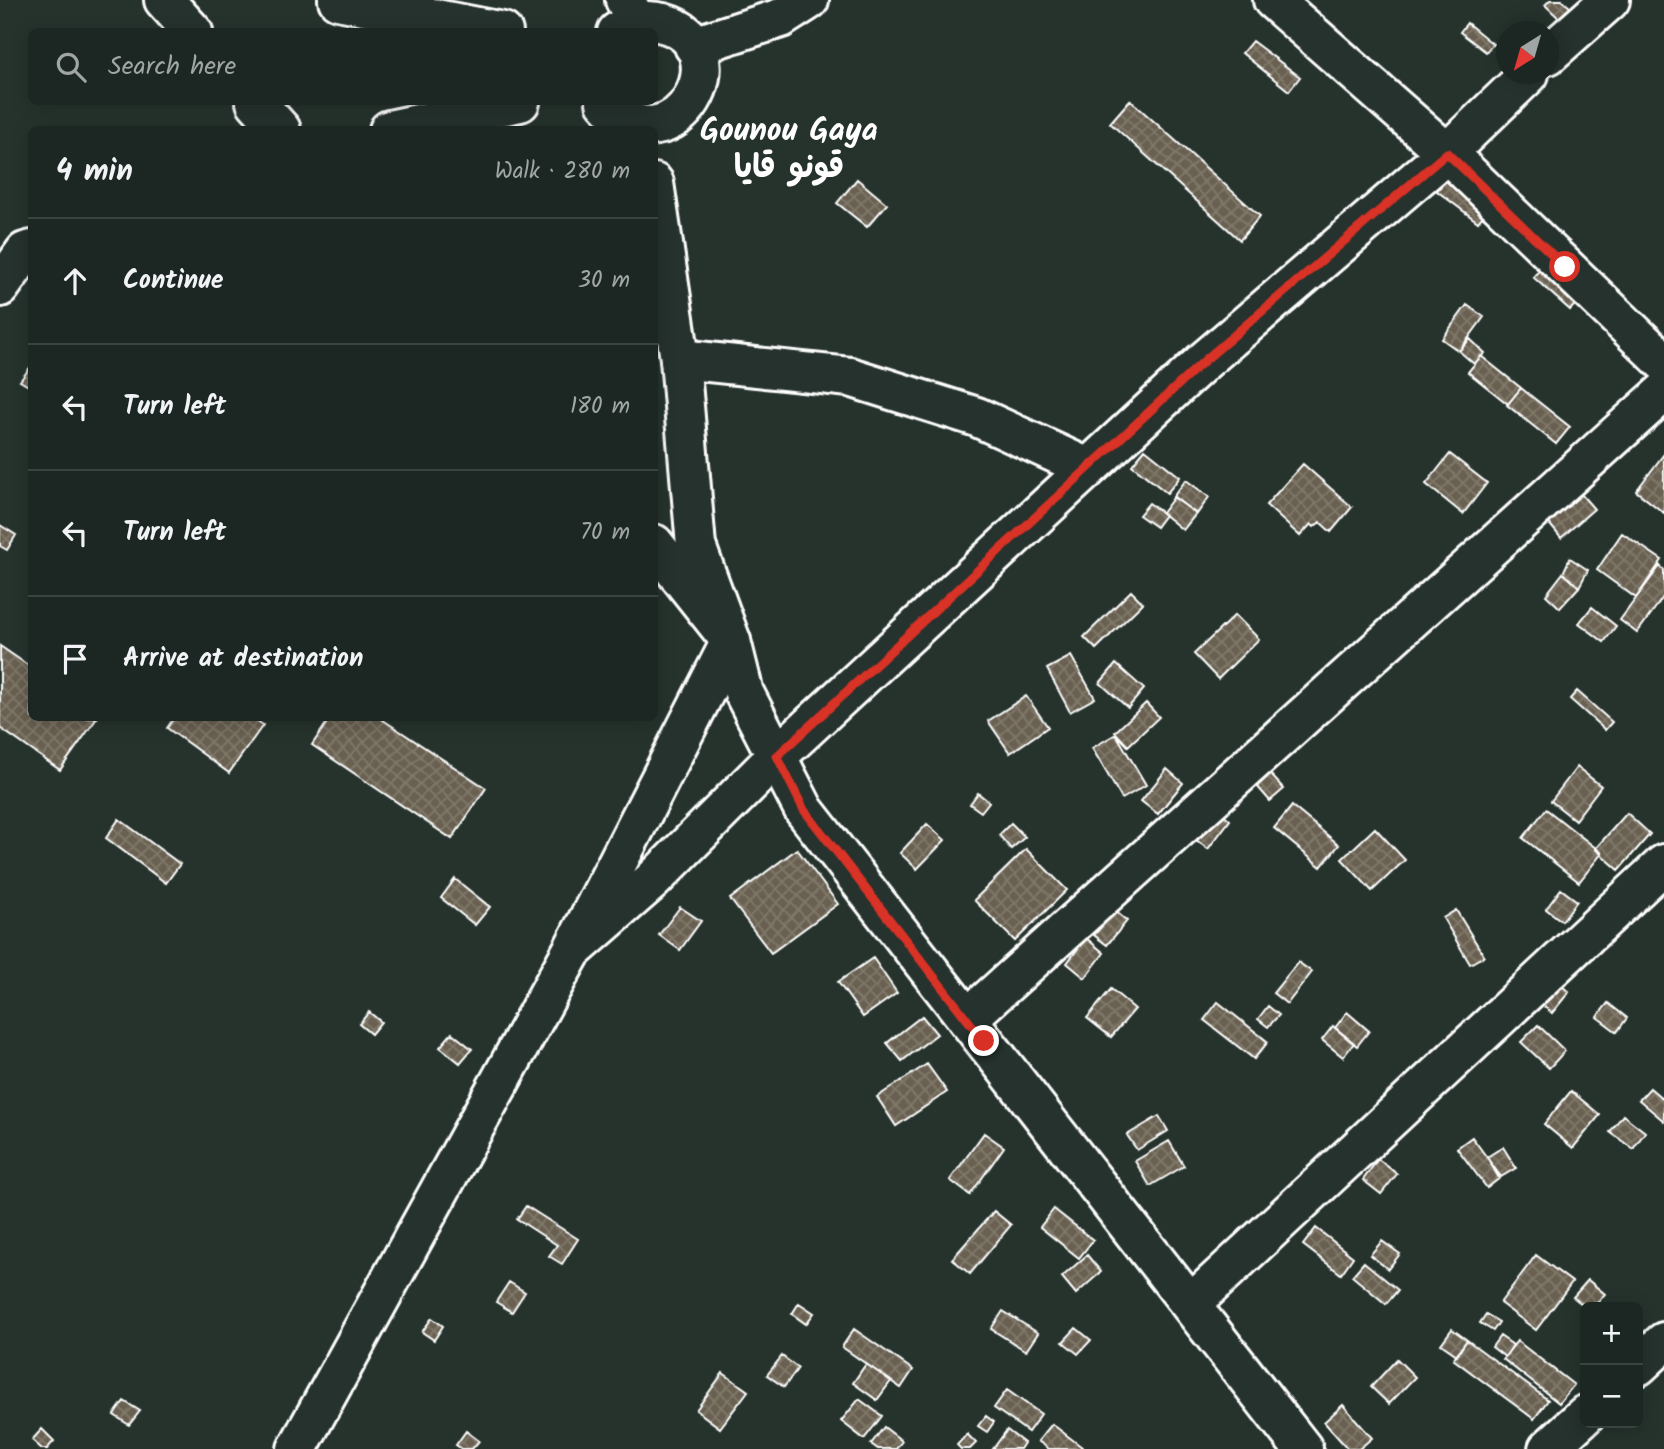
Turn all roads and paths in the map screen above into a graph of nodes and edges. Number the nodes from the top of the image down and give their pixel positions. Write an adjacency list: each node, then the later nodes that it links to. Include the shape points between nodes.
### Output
1 (164, 0): 7 (street)
2 (338, 0): 8 (street)
3 (809, 0): 9 (street, via 781,18)
4 (1273, 0): 19 (street)
5 (1609, 0): 10 (street)
6 (626, 18): 9 (street, via 669,25)
7 (189, 28)
8 (482, 28)
9 (694, 46): 18 (street, via 701,77 693,100 677,117)
10 (1559, 46)
11 (1519, 84): 19 (street)
12 (259, 105): 15 (street)
13 (506, 105): 16 (street)
14 (610, 105): 17 (street)
15 (277, 126)
16 (408, 126)
17 (643, 126)
18 (650, 126)
19 (1447, 153): 24 (street); 26 (street, via 1204,361)
20 (658, 210): 23 (street)
21 (22, 249): 22 (street)
22 (0, 287)
23 (680, 359): 26 (street, via 850,377 977,417); 28 (street, via 696,547)
24 (1664, 362)
25 (1664, 392): 32 (street)
26 (1088, 468): 29 (street)
27 (658, 549): 28 (street)
28 (731, 641): 29 (street, via 744,693); 31 (street)
29 (777, 756): 31 (street, via 652,881); 32 (street, via 804,810)
30 (1664, 864): 33 (street)
31 (572, 951): 37 (street)
32 (967, 1019): 33 (street)
33 (1191, 1304): 38 (street)
34 (1664, 1342): 35 (street)
35 (1639, 1365)
36 (1580, 1420): 39 (street)
37 (297, 1449)
38 (1303, 1449)
39 (1548, 1449)

